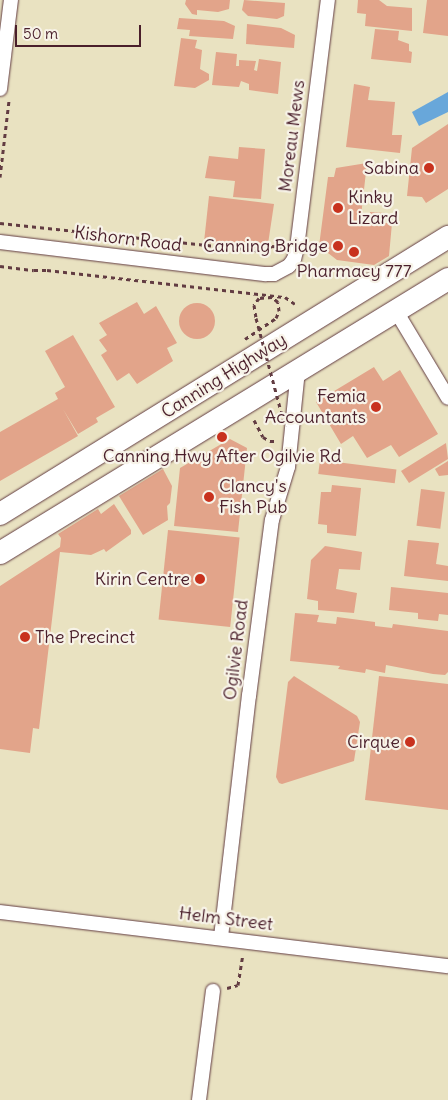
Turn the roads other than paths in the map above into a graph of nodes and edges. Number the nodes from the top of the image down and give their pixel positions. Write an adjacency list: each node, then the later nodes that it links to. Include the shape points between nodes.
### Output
1 (10, 0): 3 (street)
2 (328, 0): 6 (street, Moreau Mews, via 297,248 294,259)
3 (0, 89)
4 (448, 237): 11 (highway, Canning Highway)
5 (0, 242): 6 (street, Kishorn Road, via 266,274)
6 (282, 271)
7 (448, 279): 8 (highway, Canning Highway)
8 (396, 310): 9 (highway, Canning Highway); 10 (street)
9 (298, 370): 12 (highway, Canning Highway); 14 (street, Ogilvie Road, via 288,467 272,520)
10 (448, 398)
11 (0, 514)
12 (0, 553)
13 (0, 912): 14 (street, Helm Street)
14 (221, 937): 15 (street, Helm Street)
15 (448, 966)
16 (213, 991): 17 (street)
17 (200, 1100)

